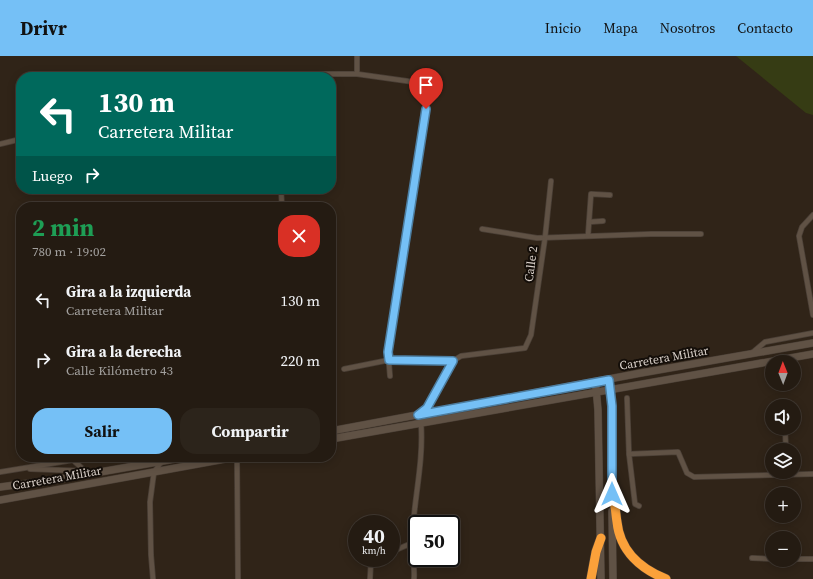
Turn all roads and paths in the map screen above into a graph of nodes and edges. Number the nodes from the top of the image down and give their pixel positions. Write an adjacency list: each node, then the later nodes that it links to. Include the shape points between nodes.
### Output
1 (357, 56): 3 (street)
2 (336, 74): 3 (street)
3 (358, 74): 20 (street, via 420,83 428,95 388,352)
4 (16, 140): 5 (street)
5 (0, 144)
6 (551, 181): 14 (street, Calle 2)
7 (610, 195): 10 (street, via 591,194)
8 (813, 215): 15 (street, via 802,227 799,236)
9 (603, 221): 10 (street)
10 (589, 222): 13 (street)
11 (482, 229): 14 (street)
12 (701, 234): 13 (street)
13 (588, 236): 14 (street)
14 (545, 238): 21 (street, Calle 2, via 531,335 525,348 461,356)
15 (813, 315)
16 (813, 333): 18 (street, via 765,342)
17 (813, 343): 18 (main road, Carretera Militar)
18 (751, 354): 24 (main road, Carretera Militar)
19 (813, 354): 26 (main road, Carretera Militar)
20 (389, 360): 21 (street); 22 (street); 23 (street)
21 (453, 361): 29 (street, via 427,408)
22 (344, 370)
23 (390, 376)
24 (609, 380): 25 (main road, Carretera Militar); 26 (main road)
25 (595, 382): 27 (main road); 29 (main road, Carretera Militar)
26 (610, 390): 27 (main road, Carretera Militar); 49 (main road)
27 (596, 392): 30 (main road, Carretera Militar); 53 (main road)
28 (627, 398): 33 (street)
29 (418, 415): 31 (main road, Carretera Militar)
30 (421, 424): 32 (main road, Carretera Militar); 52 (street, via 422,454)
31 (336, 430)
32 (336, 439)
33 (629, 454): 45 (street, via 678,452 687,474 694,477); 51 (street, via 635,504)
34 (60, 462): 40 (street)
35 (74, 462): 41 (street)
36 (148, 462): 43 (main road, Carretera Militar)
37 (161, 462): 44 (street)
38 (209, 462): 44 (main road, Carretera Militar)
39 (237, 462): 61 (street)
40 (14, 470): 41 (street); 42 (street)
41 (85, 471): 43 (street)
42 (0, 472)
43 (100, 472): 48 (main road, Carretera Militar)
44 (154, 472): 50 (main road, Carretera Militar); 60 (street, via 150,502)
45 (765, 474)
46 (801, 474): 47 (street)
47 (813, 474)
48 (0, 487)
49 (612, 494): 66 (main road); 67 (highway, via 618,530 626,549 643,567)
50 (0, 500)
51 (639, 506)
52 (415, 515)
53 (601, 538): 64 (highway); 65 (main road)
54 (752, 558): 55 (street)
55 (765, 559)
56 (801, 559): 57 (street)
57 (813, 560)
58 (371, 567): 62 (street)
59 (413, 567): 63 (street)
60 (153, 579)
61 (238, 579)
62 (370, 579)
63 (414, 579)
64 (590, 579)
65 (601, 579)
66 (613, 579)
67 (666, 579)

